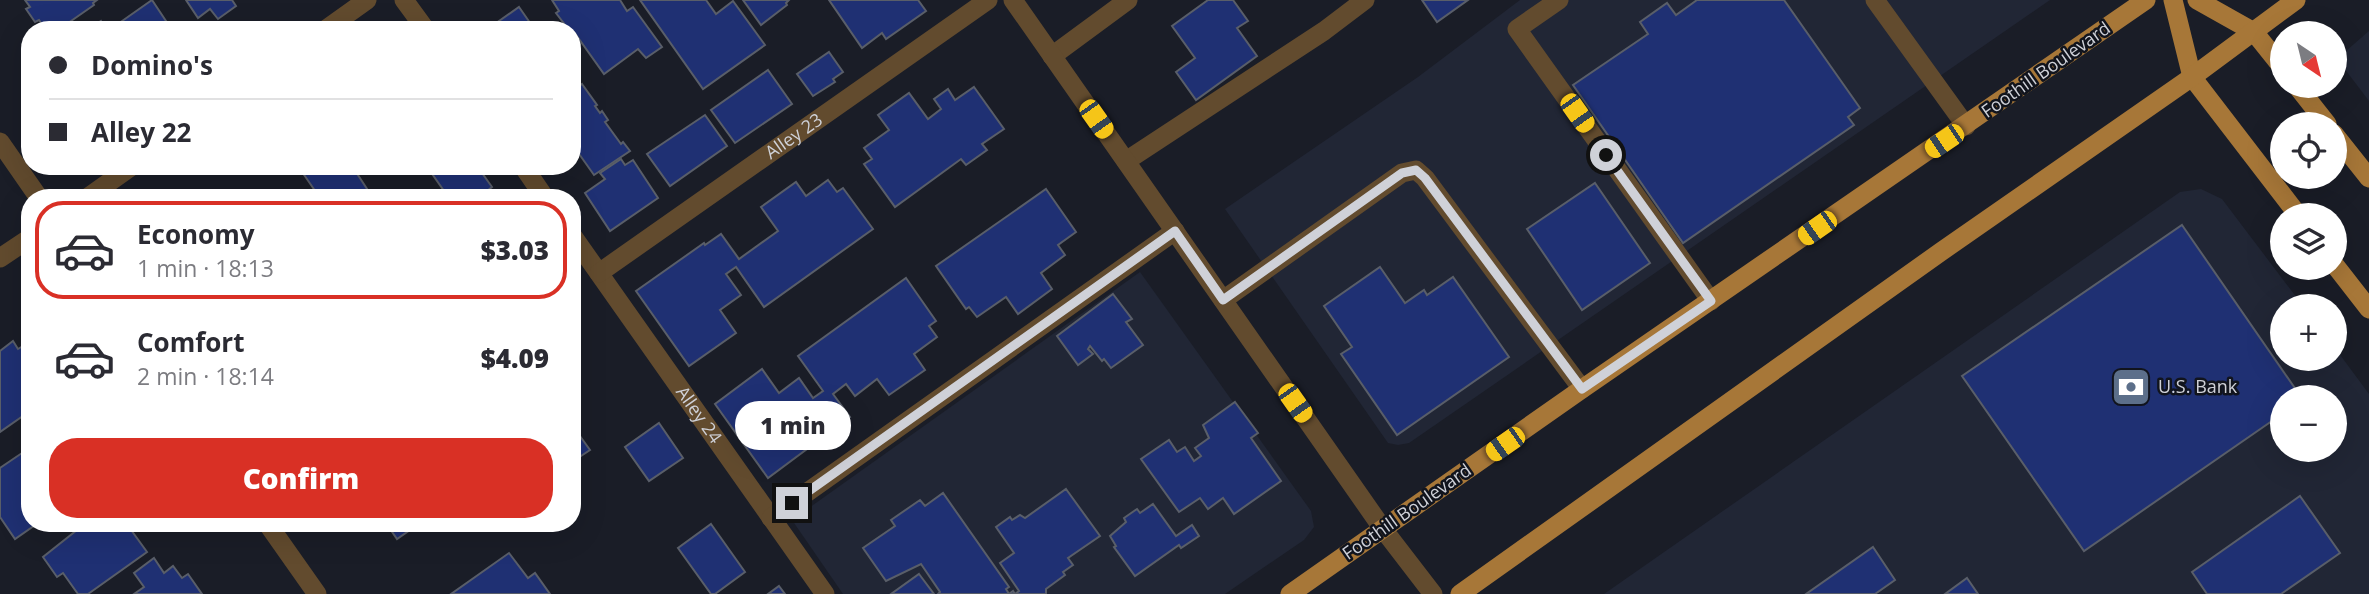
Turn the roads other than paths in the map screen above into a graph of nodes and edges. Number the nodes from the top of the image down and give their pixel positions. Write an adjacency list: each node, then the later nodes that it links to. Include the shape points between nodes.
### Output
1 (367, 0): 13 (street)
2 (404, 0): 14 (street)
3 (988, 0): 34 (street, Alley 23)
4 (1013, 0): 17 (street)
5 (1128, 0): 17 (street)
6 (1365, 0): 24 (street)
7 (1559, 0): 37 (street, via 1517,29)
8 (1875, 0): 21 (street)
9 (2146, 0): 21 (main road, Foothill Boulevard)
10 (2173, 0): 18 (main road)
11 (2197, 0): 15 (main road)
12 (2295, 0): 15 (main road)
13 (338, 21)
14 (419, 21)
15 (2254, 32): 16 (main road); 18 (main road)
16 (2270, 52)
17 (1052, 56): 24 (street)
18 (2192, 77): 29 (main road); 47 (main road)
19 (2306, 98): 20 (main road)
20 (2318, 112)
21 (1966, 126): 37 (main road, Foothill Boulevard)
22 (0, 142): 25 (street)
23 (2347, 150): 27 (main road)
24 (1126, 161): 30 (street)
25 (21, 172)
26 (119, 175): 28 (street)
27 (2369, 178)
28 (100, 189)
29 (2289, 203)
30 (1175, 231): 36 (street); 40 (street)
31 (21, 244): 33 (street)
32 (581, 248): 34 (street, Alley 24)
33 (0, 258)
34 (599, 273): 40 (street, Alley 24)
35 (2346, 280): 38 (main road)
36 (1223, 300): 39 (street, via 1402,173 1416,170); 41 (street)
37 (1711, 301): 39 (main road, Foothill Boulevard)
38 (2369, 309)
39 (1582, 389): 41 (main road, Foothill Boulevard)
40 (771, 518): 44 (street, Alley 24)
41 (1383, 529): 45 (main road, Foothill Boulevard); 46 (street)
42 (273, 532): 43 (street)
43 (317, 594)
44 (825, 594)
45 (1290, 594)
46 (1433, 594)
47 (1460, 594)

